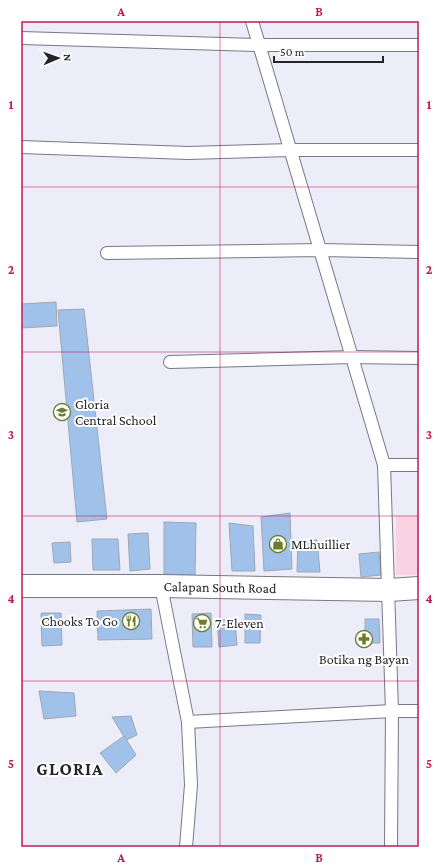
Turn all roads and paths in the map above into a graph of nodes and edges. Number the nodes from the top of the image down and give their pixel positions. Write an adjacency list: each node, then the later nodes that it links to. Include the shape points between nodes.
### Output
1 (252, 21): 3 (street)
2 (21, 38): 3 (street)
3 (260, 45): 4 (street); 6 (street)
4 (419, 45)
5 (21, 147): 6 (street, via 188,153)
6 (291, 150): 7 (street); 8 (street)
7 (419, 150)
8 (321, 250): 9 (street); 10 (street); 11 (street)
9 (419, 252)
10 (107, 253)
11 (352, 357): 12 (street); 13 (street); 14 (street)
12 (419, 358)
13 (170, 362)
14 (384, 465): 15 (street); 19 (street)
15 (419, 465)
16 (21, 586): 17 (highway, Calapan South Road)
17 (161, 586): 19 (highway, Calapan South Road); 22 (street)
18 (419, 588): 19 (highway, Calapan South Road)
19 (388, 590): 20 (street)
20 (392, 711): 21 (street); 22 (street); 24 (street)
21 (419, 711)
22 (188, 722): 23 (street, via 190,785)
23 (186, 847)
24 (391, 847)

